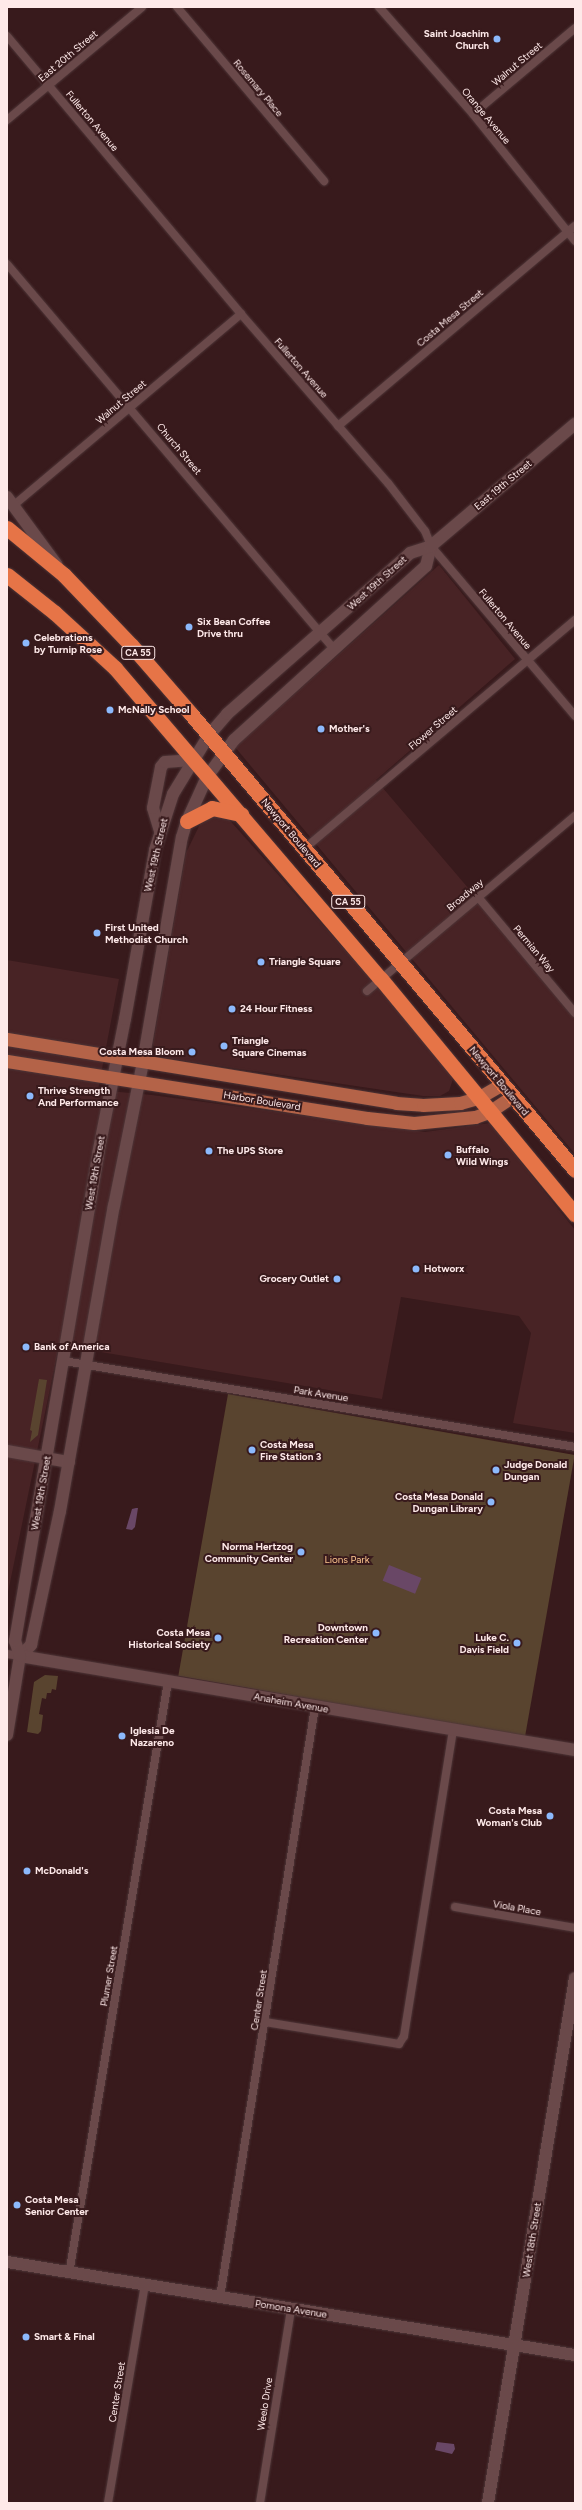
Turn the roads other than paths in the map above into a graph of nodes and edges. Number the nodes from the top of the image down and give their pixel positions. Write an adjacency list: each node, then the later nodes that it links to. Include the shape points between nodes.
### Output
1 (142, 7): 6 (street, East 20th Street)
2 (177, 7): 9 (street, Rosemary Place)
3 (378, 7): 7 (street, Orange Avenue)
4 (575, 28): 7 (street, Walnut Street)
5 (7, 36): 6 (street, Fullerton Avenue)
6 (49, 85): 8 (street, East 20th Street); 14 (street, Fullerton Avenue)
7 (473, 114): 11 (street, Orange Avenue)
8 (7, 120)
9 (324, 181)
10 (575, 226): 11 (street, Costa Mesa Street)
11 (568, 232): 12 (street, Orange Avenue); 17 (street, Costa Mesa Street)
12 (575, 241)
13 (7, 264): 15 (street, Church Street)
14 (241, 314): 15 (street, Walnut Street); 17 (street, Fullerton Avenue)
15 (131, 408): 18 (street, Walnut Street); 24 (street, Church Street)
16 (575, 424): 20 (street, East 19th Street)
17 (338, 426): 20 (street, Fullerton Avenue, via 416,517)
18 (11, 501): 21 (street, Newport Boulevard)
19 (7, 528): 21 (highway, CA 55)
20 (431, 546): 24 (street, West 19th Street, via 410,553); 25 (street, West 19th Street, via 426,566); 26 (street, Fullerton Avenue)
21 (64, 575): 28 (highway, Newport Boulevard / CA 55, via 131,645)
22 (8, 576): 30 (highway, CA 55, via 55,613 115,668)
23 (575, 620): 26 (street, Flower Street)
24 (320, 633): 25 (street, Church Street); 28 (street, West 19th Street, via 227,714)
25 (334, 649): 29 (street, West 19th Street, via 248,725)
26 (528, 660): 27 (street, Fullerton Avenue); 36 (street, Flower Street)
27 (575, 716)
28 (209, 734): 29 (highway, Newport Boulevard / CA 55); 30 (street, West 19th Street)
29 (223, 753): 31 (street, West 19th Street); 36 (highway, Newport Boulevard / CA 55)
30 (192, 760): 31 (highway, CA 55); 35 (street, West 19th Street, via 173,794); 35 (street, via 165,762 161,767 153,808)
31 (207, 777): 32 (highway, CA 55); 34 (street, West 19th Street)
32 (241, 814): 34 (highway, via 212,808); 39 (highway, CA 55)
33 (575, 816): 37 (street, Broadway)
34 (187, 821): 45 (street, West 19th Street, via 182,837)
35 (160, 831): 43 (street, West 19th Street)
36 (304, 849): 38 (highway, Newport Boulevard / CA 55)
37 (478, 897): 38 (street, Broadway); 41 (street, Permian Way)
38 (400, 963): 39 (street, Broadway); 48 (highway, Newport Boulevard / CA 55)
39 (381, 979): 40 (street, Broadway); 50 (highway, CA 55)
40 (368, 990)
41 (575, 1013)
42 (7, 1039): 43 (main road, Harbor Boulevard)
43 (116, 1057): 45 (main road, Harbor Boulevard); 46 (street, West 19th Street)
44 (7, 1061): 46 (main road, Harbor Boulevard)
45 (143, 1062): 47 (street, West 19th Street); 50 (main road, Harbor Boulevard, via 396,1103 441,1105)
46 (112, 1078): 47 (main road, Harbor Boulevard); 54 (street, West 19th Street)
47 (139, 1082): 51 (main road, Harbor Boulevard, via 390,1121 444,1122); 55 (street, West 19th Street)
48 (502, 1084): 49 (highway, Newport Boulevard / CA 55); 50 (main road, Harbor Boulevard)
49 (513, 1096): 51 (main road, Harbor Boulevard); 52 (highway, Newport Boulevard / CA 55)
50 (478, 1098): 51 (highway, CA 55)
51 (489, 1112): 53 (highway, CA 55)
52 (575, 1170)
53 (575, 1214)
54 (64, 1361): 55 (street, Park Avenue); 58 (street, West 19th Street)
55 (86, 1365): 56 (street, Park Avenue); 59 (street, West 19th Street)
56 (575, 1447)
57 (7, 1451): 58 (street)
58 (47, 1458): 59 (street); 61 (street, West 19th Street, via 15,1642)
59 (69, 1462): 61 (street, West 19th Street, via 31,1645)
60 (7, 1654): 61 (street, Anaheim Avenue)
61 (20, 1656): 62 (street, Anaheim Avenue); 65 (street, West 19th Street)
62 (168, 1682): 63 (street, Anaheim Avenue); 73 (street, Plumer Street)
63 (315, 1707): 64 (street, Anaheim Avenue); 71 (street, Center Street)
64 (453, 1730): 66 (street, Anaheim Avenue); 71 (street, via 404,2036 399,2044)
65 (7, 1735)
66 (575, 1750)
67 (455, 1908): 68 (street, Viola Place)
68 (575, 1928)
69 (575, 1978): 70 (street, West 18th Street)
70 (574, 1991): 77 (street, West 18th Street)
71 (266, 2022): 75 (street, Center Street)
72 (7, 2262): 73 (street, Pomona Avenue)
73 (69, 2274): 74 (street, Pomona Avenue)
74 (145, 2284): 75 (street, Pomona Avenue); 79 (street, Center Street)
75 (220, 2297): 76 (street, Pomona Avenue)
76 (291, 2309): 77 (street, Pomona Avenue); 80 (street, Weelo Drive)
77 (514, 2345): 78 (street, Pomona Avenue); 81 (street, West 18th Street)
78 (575, 2355)
79 (108, 2503)
80 (260, 2503)
81 (488, 2503)

